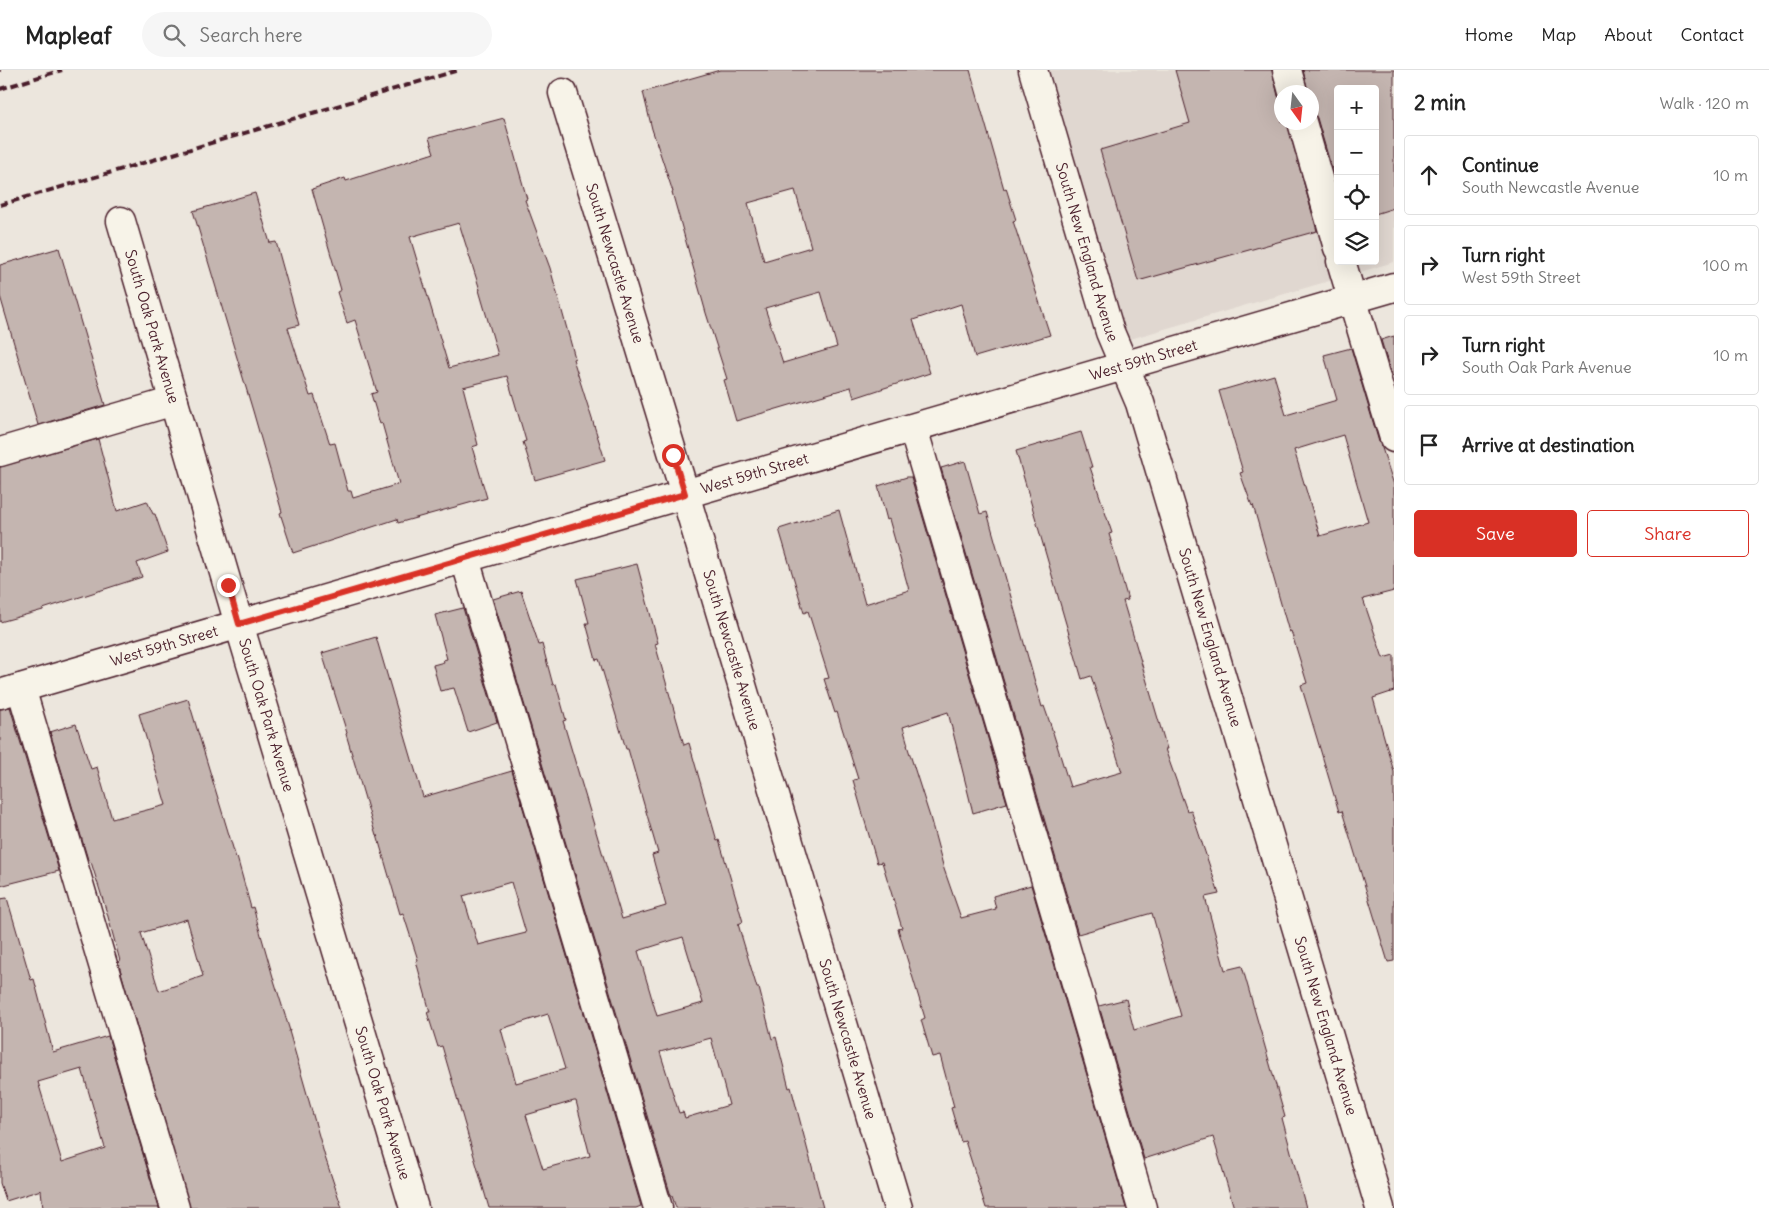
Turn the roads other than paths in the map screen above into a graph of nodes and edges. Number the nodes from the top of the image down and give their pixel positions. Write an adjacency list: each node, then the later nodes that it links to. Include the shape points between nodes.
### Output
1 (1032, 70): 11 (street, South New England Avenue, via 1110,332)
2 (1287, 70): 3 (street)
3 (1291, 85)
4 (563, 93): 16 (street, South Newcastle Avenue)
5 (1304, 130): 7 (street)
6 (121, 220): 12 (street, South Oak Park Avenue)
7 (1334, 234)
8 (1343, 265): 10 (street)
9 (1394, 287): 10 (street, West 59th Street)
10 (1352, 299): 11 (street, West 59th Street); 14 (street)
11 (1124, 366): 13 (street, West 59th Street); 25 (street, South New England Avenue, via 1140,403)
12 (174, 402): 15 (street); 18 (street, South Oak Park Avenue)
13 (913, 428): 16 (street, West 59th Street); 24 (street)
14 (1394, 438)
15 (0, 452)
16 (685, 494): 17 (street, West 59th Street); 23 (street, South Newcastle Avenue)
17 (465, 559): 18 (street, West 59th Street); 22 (street)
18 (239, 624): 19 (street, West 59th Street); 21 (street, South Oak Park Avenue)
19 (10, 691): 20 (street)
20 (175, 1208)
21 (414, 1208)
22 (658, 1208)
23 (898, 1208)
24 (1142, 1208)
25 (1380, 1208)

